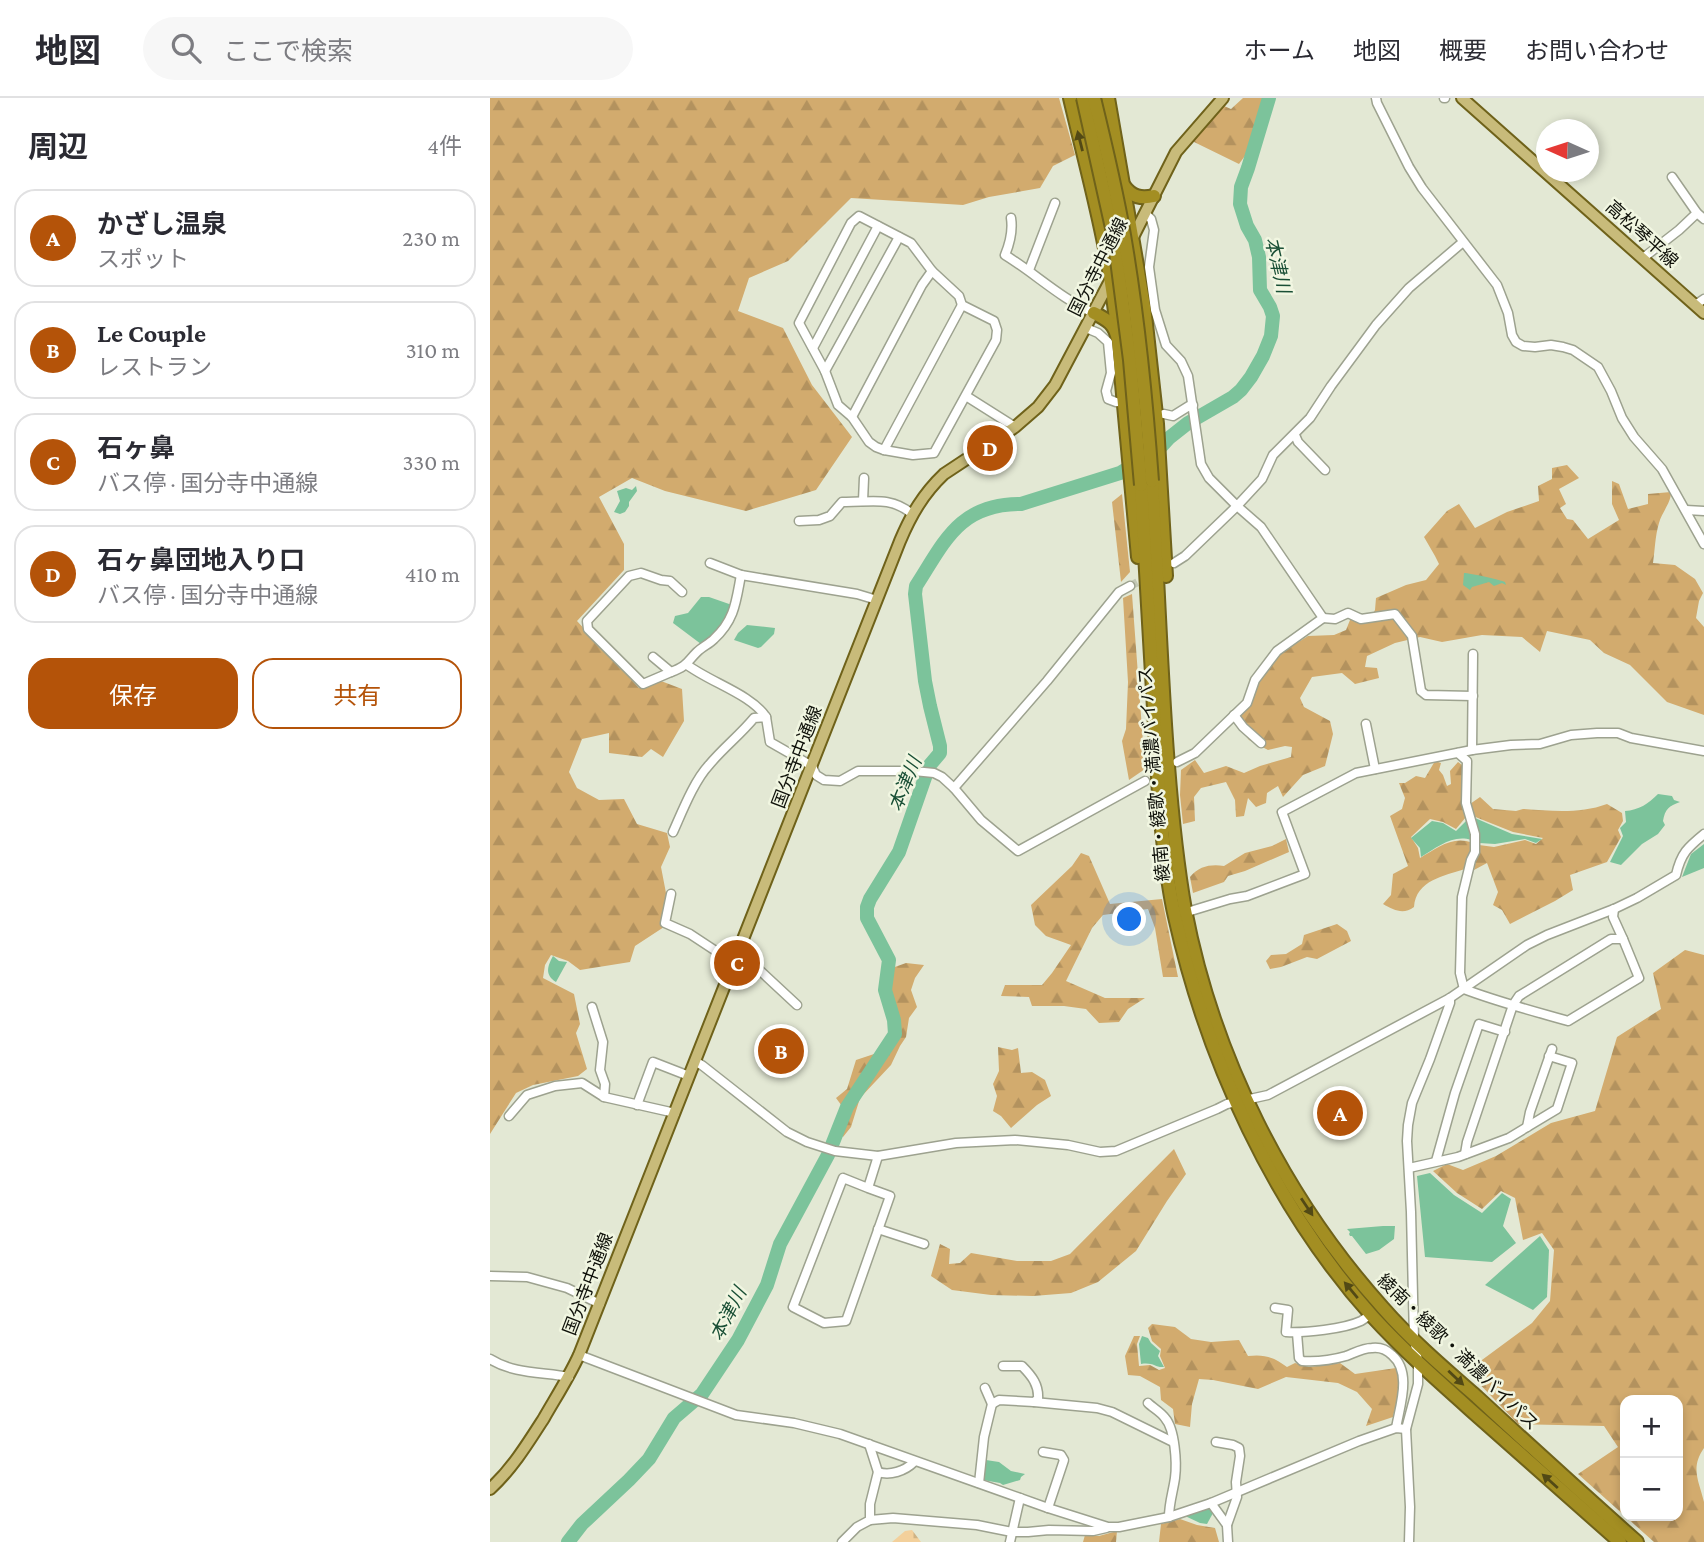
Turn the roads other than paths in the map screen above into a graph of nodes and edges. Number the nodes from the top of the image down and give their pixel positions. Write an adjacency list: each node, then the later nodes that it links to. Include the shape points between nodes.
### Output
1 (1070, 98): 22 (highway, one-way to 1)
2 (1083, 98): 40 (highway, 綾南・綾歌・満濃バイパス, bridge, via 1114,237)
3 (1094, 98): 40 (highway, 綾南・綾歌・満濃バイパス, bridge, via 1130,272 1141,358)
4 (1108, 98): 9 (highway)
5 (1223, 98): 10 (main road, 国分寺中通線, via 1175,152)
6 (1376, 98): 18 (street, via 1409,167)
7 (1462, 98): 19 (main road, 高松琴平線)
8 (1672, 177): 13 (street)
9 (1123, 186): 10 (highway, via 1138,197); 17 (highway)
10 (1154, 195): 12 (main road, 国分寺中通線)
11 (1055, 203): 20 (street)
12 (1145, 213): 17 (main road, 国分寺中通線); 32 (street, via 1154,230 1149,267 1155,310 1166,345 1188,376)
13 (1700, 216): 19 (street)
14 (1011, 218): 20 (street, via 1005,255)
15 (878, 226): 16 (street); 28 (street); 28 (street, via 859,216 851,223 799,323)
16 (899, 237): 21 (street, via 911,243); 29 (street)
17 (1132, 238): 22 (main road, 国分寺中通線); 34 (highway)
18 (1463, 242): 36 (street, via 1409,288 1376,325); 43 (street, via 1497,285 1516,342 1573,350 1598,367 1622,418 1662,469)
19 (1643, 258): 24 (main road, 高松琴平線)
20 (1029, 270): 25 (street, via 1069,301)
21 (932, 271): 23 (street); 33 (street)
22 (1111, 279): 25 (main road, 国分寺中通線); 27 (highway)
23 (962, 305): 30 (street, via 994,321 997,330); 37 (street)
24 (1701, 306)
25 (1094, 313): 26 (main road, 国分寺中通線); 27 (highway, via 1111,322)
26 (1086, 328): 31 (street, via 1108,342 1111,373 1106,391 1108,399); 35 (main road, 国分寺中通線, via 1047,396)
27 (1118, 340): 40 (highway, via 1128,438)
28 (813, 348): 29 (street)
29 (825, 371): 33 (street, via 838,405)
30 (966, 396): 35 (street); 37 (street, via 934,453)
31 (1116, 402)
32 (1193, 408): 34 (street); 42 (street, via 1201,464)
33 (852, 417): 37 (street, via 869,442)
34 (1161, 419): 40 (highway)
35 (1015, 427): 45 (main road, 国分寺中通線, via 944,474)
36 (1295, 435): 38 (street); 42 (street, via 1273,455 1262,479)
37 (884, 450)
38 (1325, 470)
39 (864, 478): 41 (street)
40 (1146, 483): 59 (highway, 綾南・綾歌・満濃バイパス); 59 (highway)
41 (863, 501): 45 (street, via 887,502); 46 (street, via 842,502 830,516)
42 (1237, 506): 49 (street); 54 (street, via 1261,527)
43 (1686, 510): 44 (street); 47 (street)
44 (1704, 511)
45 (912, 514): 53 (main road, 国分寺中通線)
46 (799, 521)
47 (1704, 544)
48 (710, 563): 50 (street)
49 (1174, 563)
50 (741, 575): 53 (street); 57 (street, via 733,614 725,628)
51 (1130, 586): 72 (street, via 1119,592)
52 (682, 592): 58 (street, via 670,581 641,573 629,576 587,621 588,629 643,684)
53 (877, 600): 69 (main road, 国分寺中通線)
54 (1323, 618): 60 (street, via 1348,613 1361,619 1395,614 1412,636 1421,691 1426,695); 61 (street, via 1277,651 1255,680 1247,703)
55 (1473, 654): 60 (street)
56 (653, 657): 58 (street)
57 (686, 664): 58 (street); 62 (street, via 755,705)
58 (671, 672)
59 (1158, 692): 77 (highway, 綾南・綾歌・満濃バイパス)
60 (1473, 696): 65 (street)
61 (1234, 715): 64 (street); 68 (street, via 1195,752)
62 (766, 717): 69 (street, via 770,742); 73 (street, via 754,718 707,766)
63 (1366, 724): 70 (street)
64 (1261, 743)
65 (1472, 750): 66 (street, via 1618,733); 67 (street)
66 (1704, 751)
67 (1458, 753): 70 (street); 81 (street, via 1467,761 1466,803 1475,834 1475,852 1462,897 1460,973)
68 (1177, 762)
69 (812, 766): 72 (street, via 824,780 840,781 858,771 915,771 934,773); 79 (main road, 国分寺中通線)
70 (1375, 769): 77 (street, via 1356,773 1282,812 1305,874)
71 (1145, 780): 72 (street, via 1018,851 981,820)
72 (954, 788)
73 (673, 832)
74 (1704, 834): 76 (street, via 1688,846 1676,875)
75 (671, 894): 80 (street, via 665,923)
76 (1614, 909): 78 (street); 81 (street, via 1527,945)
77 (1180, 914): 90 (highway, 綾南・綾歌・満濃バイパス)
78 (1623, 939): 84 (street, via 1611,939 1519,996); 84 (street, via 1639,978 1568,1021)
79 (739, 951): 80 (main road, 国分寺中通線); 83 (street)
80 (734, 962): 87 (main road, 国分寺中通線)
81 (1464, 989): 82 (street); 84 (street)
82 (1450, 998): 90 (street, via 1268,1095); 98 (street, via 1410,1110)
83 (797, 1005)
84 (1513, 1005): 86 (street)
85 (593, 1007): 89 (street, via 603,1042 600,1070)
86 (1505, 1032): 95 (street); 97 (street, via 1479,1024)
87 (695, 1061): 88 (main road, 国分寺中通線); 96 (street, via 787,1132 824,1149)
88 (689, 1076): 91 (street, via 653,1062); 92 (main road, 国分寺中通線)
89 (604, 1097): 91 (street); 93 (street, via 582,1083 555,1086 527,1095)
90 (1242, 1101): 96 (street, via 1116,1151 1015,1140 956,1143); 105 (highway, 綾南・綾歌・満濃バイパス, one-way to 90, via 1283,1191); 107 (highway, 綾南・綾歌・満濃バイパス, one-way to 107, via 1352,1272)
91 (637, 1105): 92 (street)
92 (675, 1113): 103 (main road, 国分寺中通線)
93 (509, 1115)
94 (1527, 1126): 94 (street, via 1557,1109 1572,1063 1551,1052); 95 (street)
95 (1465, 1154): 97 (street)
96 (878, 1156): 99 (street)
97 (1436, 1161): 98 (street)
98 (1409, 1168): 107 (street)
99 (868, 1188): 100 (street, via 890,1196); 100 (street, via 843,1178 793,1307 824,1323 845,1321)
100 (878, 1229): 101 (street)
101 (924, 1244)
102 (490, 1276): 103 (street, via 527,1277 567,1288)
103 (600, 1304): 108 (main road, 国分寺中通線)
104 (1275, 1307): 106 (street, via 1287,1310 1286,1332)
105 (1370, 1314): 106 (street, via 1339,1327); 110 (highway, 綾南・綾歌・満濃バイパス)
106 (1297, 1333): 117 (street, via 1302,1362 1371,1348 1385,1349 1397,1359 1403,1391)
107 (1414, 1339): 110 (street); 143 (highway, 綾南・綾歌・満濃バイパス, one-way to 143)
108 (579, 1354): 112 (main road, 国分寺中通線); 121 (street, via 736,1415 794,1423)
109 (490, 1359): 112 (street, via 537,1374)
110 (1418, 1361): 118 (street, via 1418,1384); 142 (highway, 綾南・綾歌・満濃バイパス, one-way to 110)
111 (1003, 1366): 114 (street, via 1022,1366 1032,1376 1038,1390)
112 (569, 1377): 126 (main road, 国分寺中通線, via 509,1470)
113 (985, 1388): 116 (street)
114 (1034, 1402): 116 (street, via 999,1400); 119 (street, via 1112,1412)
115 (1148, 1403): 119 (street, via 1166,1418)
116 (992, 1404): 125 (street)
117 (1396, 1428): 118 (street); 127 (street)
118 (1406, 1429): 141 (street)
119 (1173, 1442): 131 (street, via 1176,1466)
120 (1216, 1442): 127 (street, via 1239,1448)
121 (869, 1444): 123 (street); 124 (street)
122 (1043, 1452): 130 (street, via 1061,1455 1064,1460)
123 (914, 1462): 124 (street, via 887,1475); 125 (street)
124 (878, 1472): 133 (street)
125 (979, 1483): 128 (street)
126 (490, 1489)
127 (1237, 1492): 129 (street); 134 (street)
128 (1020, 1498): 130 (street); 137 (street)
129 (1211, 1503): 131 (street); 134 (street)
130 (1048, 1508): 132 (street)
131 (1169, 1517): 135 (street)
132 (1082, 1519): 135 (street); 136 (street)
133 (870, 1520): 137 (street, via 977,1525); 138 (street)
134 (1227, 1525): 140 (street)
135 (1108, 1527): 136 (street)
136 (1080, 1531): 137 (street)
137 (1012, 1532): 139 (street)
138 (842, 1542)
139 (1010, 1542)
140 (1228, 1542)
141 (1409, 1542)
142 (1620, 1542)
143 (1637, 1542)

